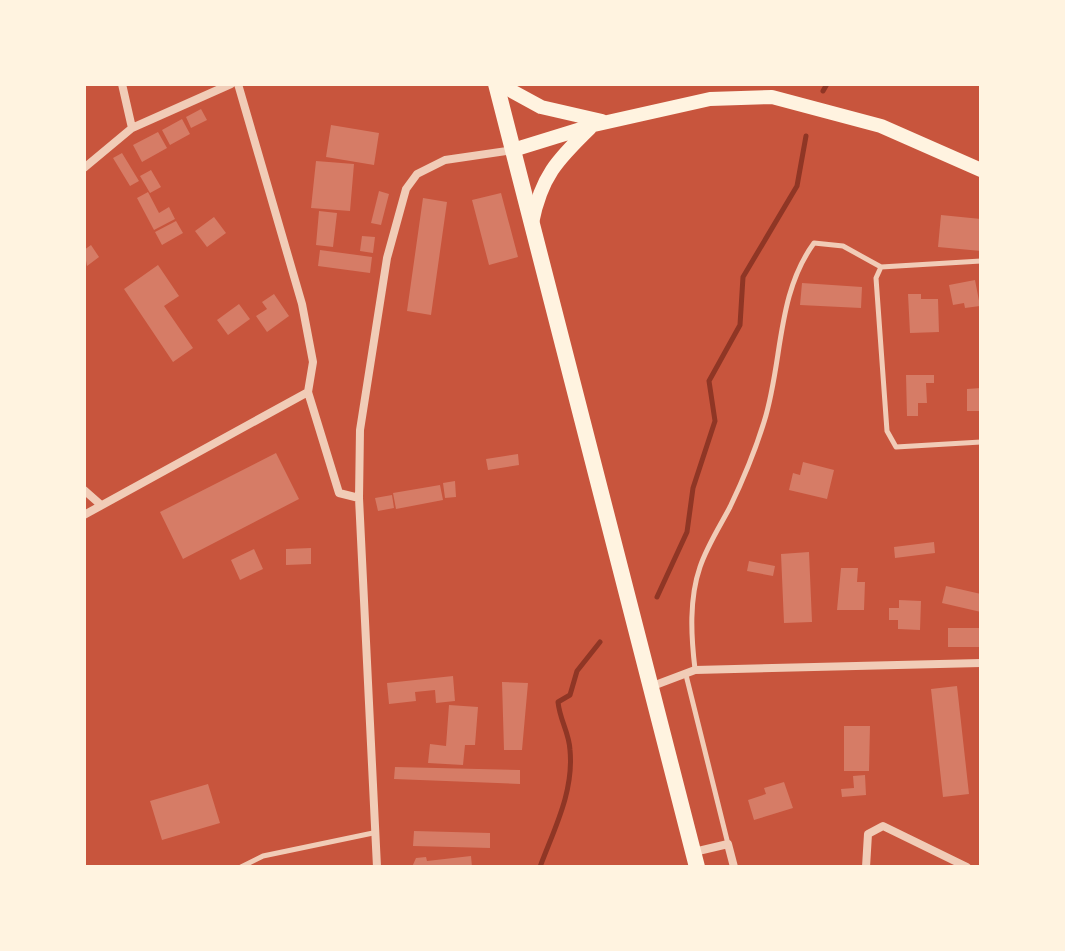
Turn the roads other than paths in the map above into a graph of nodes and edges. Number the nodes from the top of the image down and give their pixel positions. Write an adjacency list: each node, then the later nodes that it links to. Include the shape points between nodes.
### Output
1 (122, 84): 6 (street)
2 (231, 84): 6 (street)
3 (238, 84): 13 (street, via 302,304 313,362)
4 (498, 84): 5 (main road, via 541,107); 7 (main road)
5 (601, 124): 7 (main road); 9 (main road, via 710,99 772,97 881,126); 10 (main road, via 558,159 539,188)
6 (132, 128): 8 (street)
7 (513, 150): 10 (main road); 16 (street, via 445,160 417,174 406,189 372,346 360,430)
8 (84, 168)
9 (981, 170)
10 (531, 225): 22 (main road)
11 (981, 261): 12 (lane)
12 (881, 267): 14 (lane, via 876,278 887,431 896,447); 20 (lane, via 843,246 814,243 788,289 764,421 741,485 700,568 690,629)
13 (308, 392): 16 (street, via 339,493); 17 (street)
14 (981, 442)
15 (84, 490): 17 (street)
16 (359, 498): 23 (street)
17 (101, 505): 18 (street)
18 (84, 515)
19 (981, 663): 20 (street)
20 (695, 670): 21 (street)
21 (686, 675): 22 (street); 24 (lane)
22 (650, 687): 25 (main road)
23 (373, 833): 26 (lane, via 263,856); 27 (street)
24 (728, 844): 25 (street); 28 (street)
25 (695, 860)
26 (241, 867)
27 (377, 867)
28 (734, 867)
29 (866, 867): 30 (street, via 868,834 883,826)
30 (967, 867)

